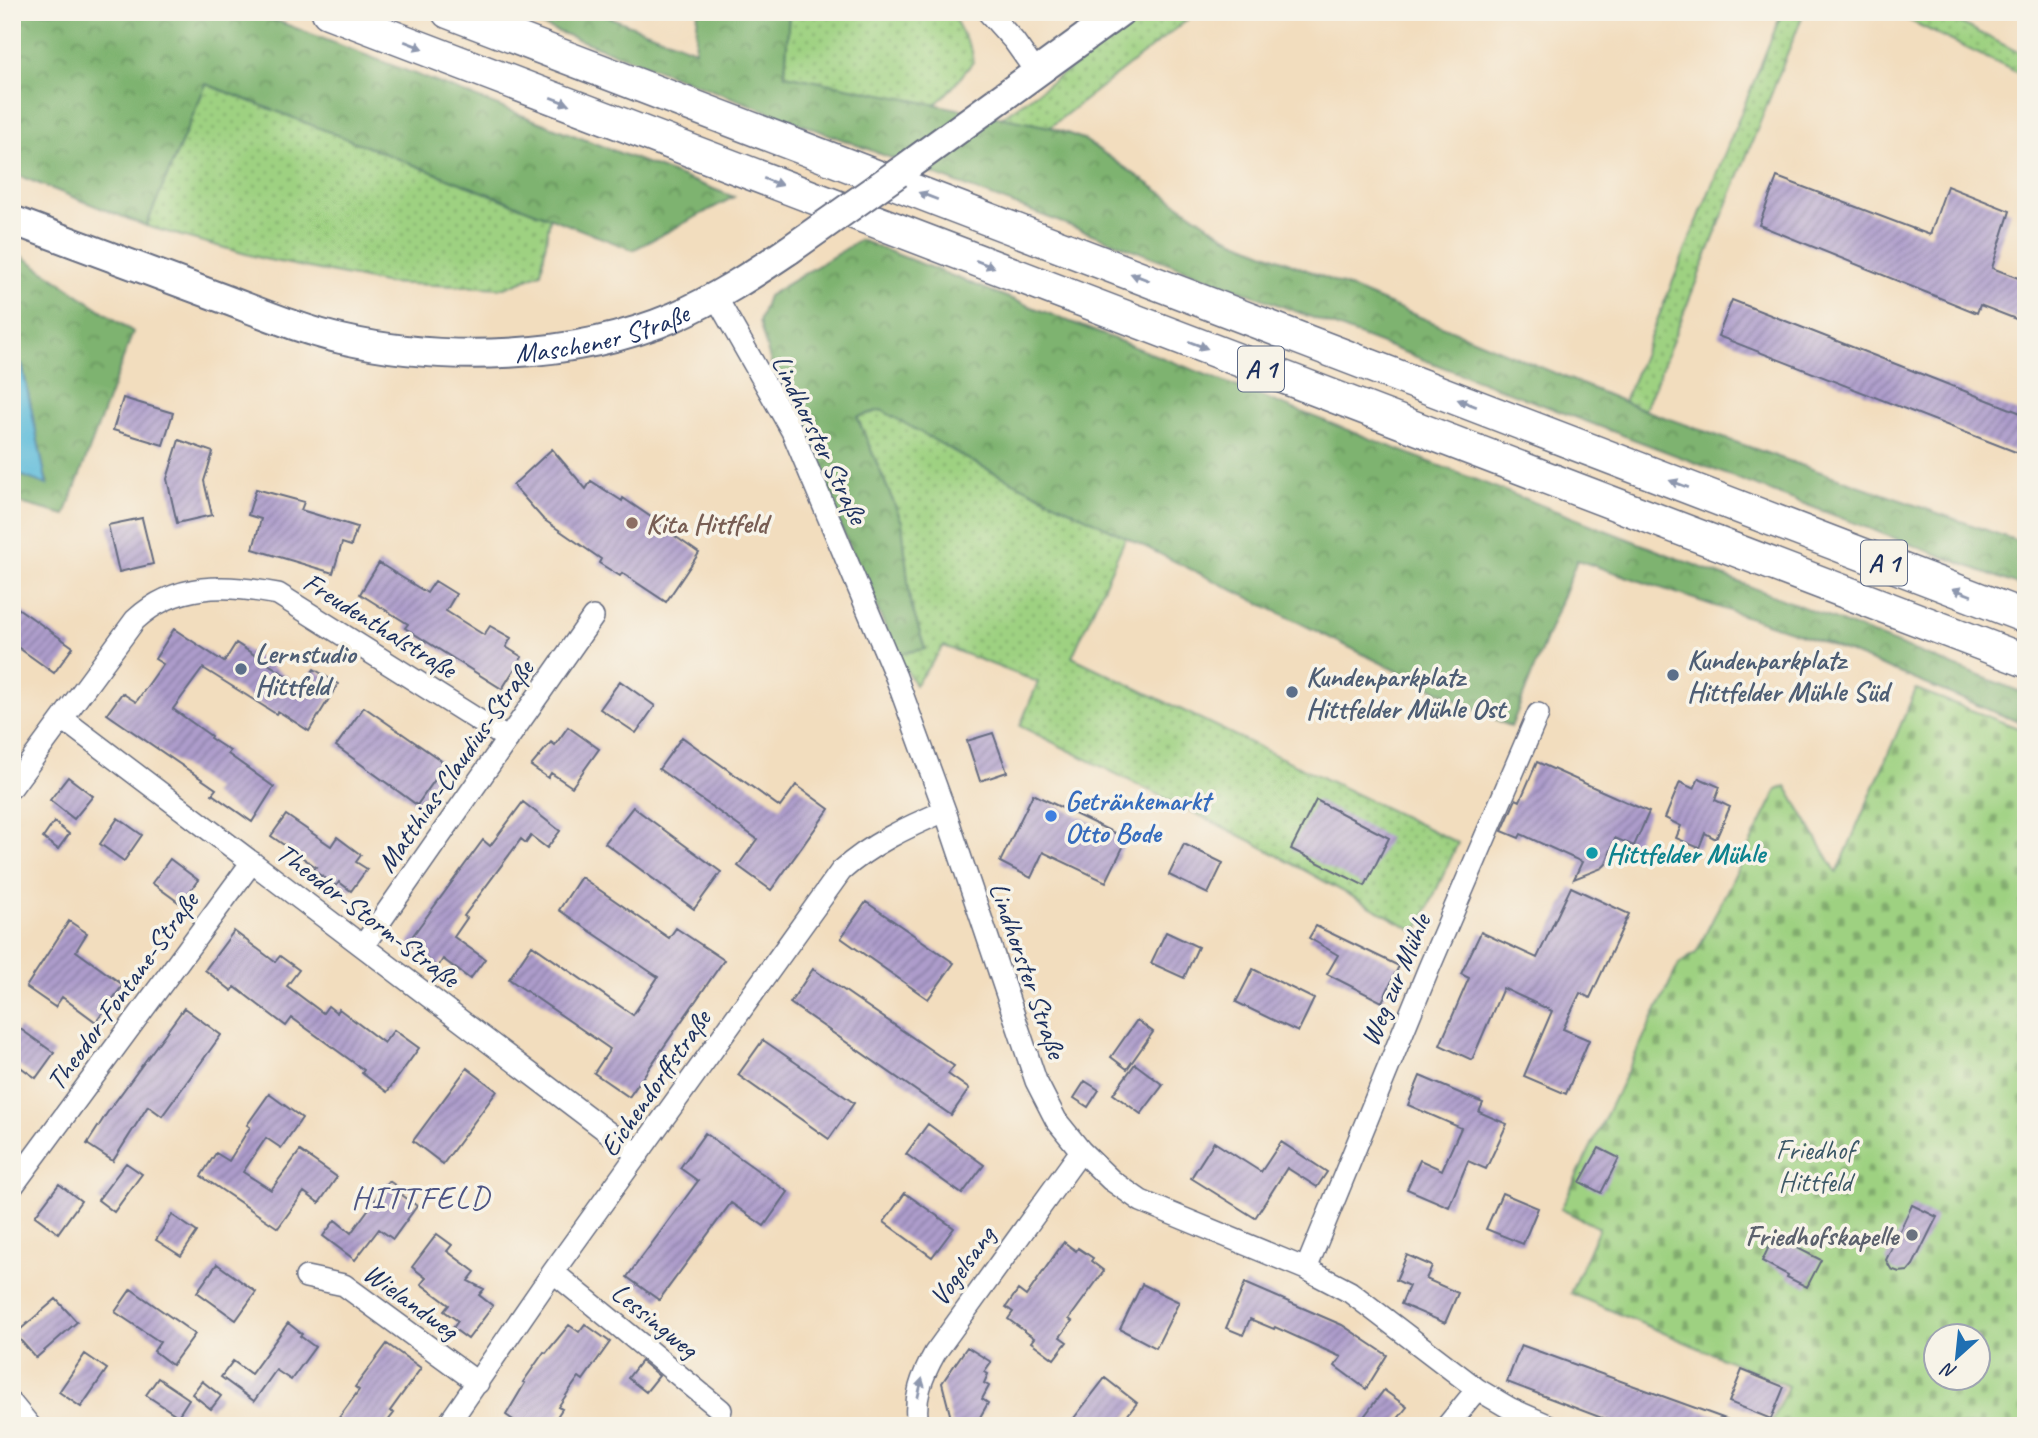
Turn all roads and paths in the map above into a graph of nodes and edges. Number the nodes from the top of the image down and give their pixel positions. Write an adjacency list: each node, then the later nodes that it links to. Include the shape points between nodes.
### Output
1 (327, 12): 10 (highway, A 1, one-way to 10)
2 (448, 12): 9 (highway, A 1, one-way to 2)
3 (988, 12): 5 (street)
4 (1120, 12): 5 (main road, Maschener Straße)
5 (1036, 72): 7 (main road, Maschener Straße, bridge, via 789,250)
6 (12, 220): 7 (main road, Maschener Straße, via 282,320 339,339 397,350 546,349 596,341 674,317)
7 (716, 297): 15 (street, Lindhorster Straße, via 792,431 896,677)
8 (593, 617): 13 (street, Matthias-Claudius-Straße)
9 (2026, 617)
10 (2026, 661)
11 (1538, 714): 21 (street, Weg zur Mühle)
12 (63, 719): 13 (street, Freudenthalstraße, via 135,620 151,606 178,593 218,588 278,594); 14 (street, Freudenthalstraße); 16 (street, Theodor-Storm-Straße)
13 (508, 739): 17 (street, Matthias-Claudius-Straße)
14 (12, 787)
15 (945, 811): 18 (street, Lindhorster Straße, via 1036,1081 1056,1120); 19 (street, Eichendorffstraße, via 859,855 841,872)
16 (252, 862): 17 (street, Theodor-Storm-Straße); 20 (street, Theodor-Fontane-Straße)
17 (363, 946): 19 (street, Theodor-Storm-Straße)
18 (1081, 1151): 21 (street, Lindhorster Straße, via 1141,1201); 30 (street, Vogelsang, one-way to 18, via 919,1384 935,1353)
19 (638, 1155): 22 (street, Eichendorffstraße)
20 (12, 1187)
21 (1306, 1269): 25 (street, Lindhorster Straße, via 1350,1292)
22 (553, 1272): 24 (street, Eichendorffstraße); 27 (street, Lessingweg)
23 (306, 1277): 24 (street, Wielandweg, via 344,1284)
24 (478, 1383): 29 (street, Eichendorffstraße)
25 (1477, 1390): 31 (street); 32 (street, Lindhorster Straße)
26 (12, 1404): 28 (street)
27 (721, 1410)
28 (30, 1426)
29 (447, 1426)
30 (918, 1426)
31 (1447, 1426)
32 (1550, 1426)

